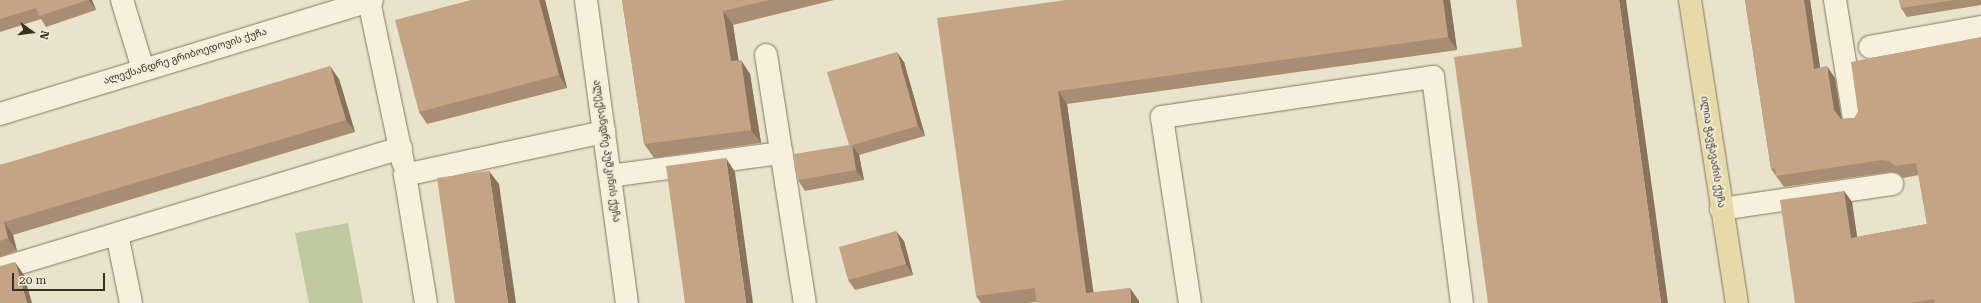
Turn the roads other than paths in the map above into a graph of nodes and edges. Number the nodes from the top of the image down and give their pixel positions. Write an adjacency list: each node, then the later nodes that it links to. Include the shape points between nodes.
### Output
1 (122, 0): 9 (street)
2 (370, 0): 9 (street, ალექსანდრე გრიბოედოვის ქუჩა); 13 (street)
3 (586, 0): 12 (street, ალექსანდრე პუშკინის ქუჩა)
4 (1690, 0): 18 (main road, ილია ჭავჭავაძის ქუჩა)
5 (1835, 0): 11 (street)
6 (1981, 27): 7 (street)
7 (1870, 47)
8 (766, 55): 14 (street)
9 (142, 69): 10 (street, ალექსანდრე გრიბოედოვის ქუჩა)
10 (0, 114)
11 (1854, 119)
12 (604, 132): 15 (street); 16 (street, ალექსანდრე პუშკინის ქუჩა)
13 (401, 148): 15 (street); 19 (street)
14 (781, 153): 16 (street); 24 (street)
15 (405, 175): 22 (street)
16 (610, 176): 23 (street, ალექსანდრე პუშკინის ქუჩა)
17 (1892, 184): 18 (street)
18 (1721, 209): 27 (main road, ილია ჭავჭავაძის ქუჩა)
19 (117, 234): 20 (street); 21 (street)
20 (0, 269)
21 (131, 303)
22 (426, 303)
23 (627, 303)
24 (805, 303)
25 (1190, 303): 26 (street, via 1162,117 1433,77)
26 (1462, 303)
27 (1737, 303)

